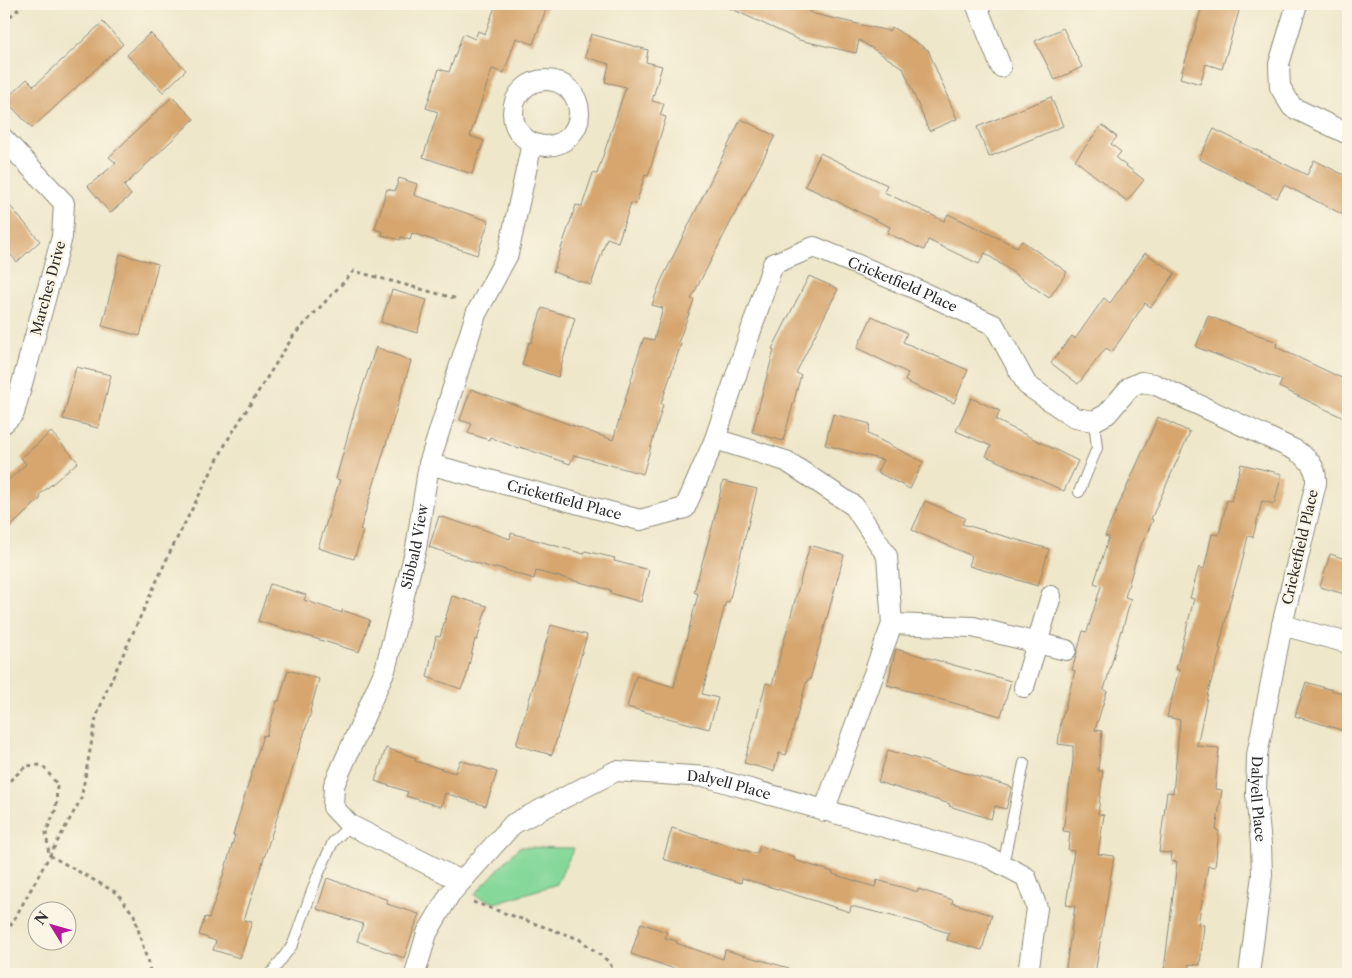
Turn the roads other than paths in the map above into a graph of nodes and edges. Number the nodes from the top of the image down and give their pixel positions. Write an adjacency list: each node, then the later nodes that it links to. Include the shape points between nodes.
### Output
1 (976, 4): 3 (street)
2 (1297, 4): 4 (street, via 1279,64 1280,87 1292,107)
3 (1002, 67)
4 (1348, 134)
5 (4, 139): 8 (street, Marches Drive, via 64,203 62,237 14,413)
6 (532, 143): 10 (street, Sibbald View, via 508,254 476,314)
7 (1094, 421): 9 (street, Cricketfield Place, via 1075,418 1027,385 994,325 814,247 773,264); 11 (lane, via 1097,448); 14 (street, Cricketfield Place, via 1107,414 1130,387 1141,382 1154,384 1282,443 1305,457 1314,468 1316,483)
8 (4, 423)
9 (715, 439): 10 (street, Cricketfield Place, via 684,508 640,520); 13 (street, via 786,461 854,506 887,556)
10 (429, 464): 21 (street, Sibbald View, via 416,548 385,670 334,785 333,808)
11 (1079, 492)
12 (1051, 596): 15 (street)
13 (892, 624): 15 (street, via 973,627); 20 (street)
14 (1282, 625): 16 (street); 27 (street, Dalyell Place, via 1257,755 1256,795 1262,875)
15 (1037, 643): 17 (street); 18 (street)
16 (1348, 643)
17 (1066, 650)
18 (1024, 687)
19 (1024, 763): 22 (lane)
20 (824, 811): 22 (street, Dalyell Place, via 984,855); 23 (street, Dalyell Place, via 707,777 616,772 513,824)
21 (350, 825): 23 (street, Sibbald View); 24 (lane, via 333,842 293,944)
22 (1003, 865): 26 (street, Dalyell Place, via 1026,877 1037,908)
23 (456, 887): 25 (street, Dalyell Place, via 427,933)
24 (269, 974)
25 (415, 974)
26 (1028, 974)
27 (1250, 974)

